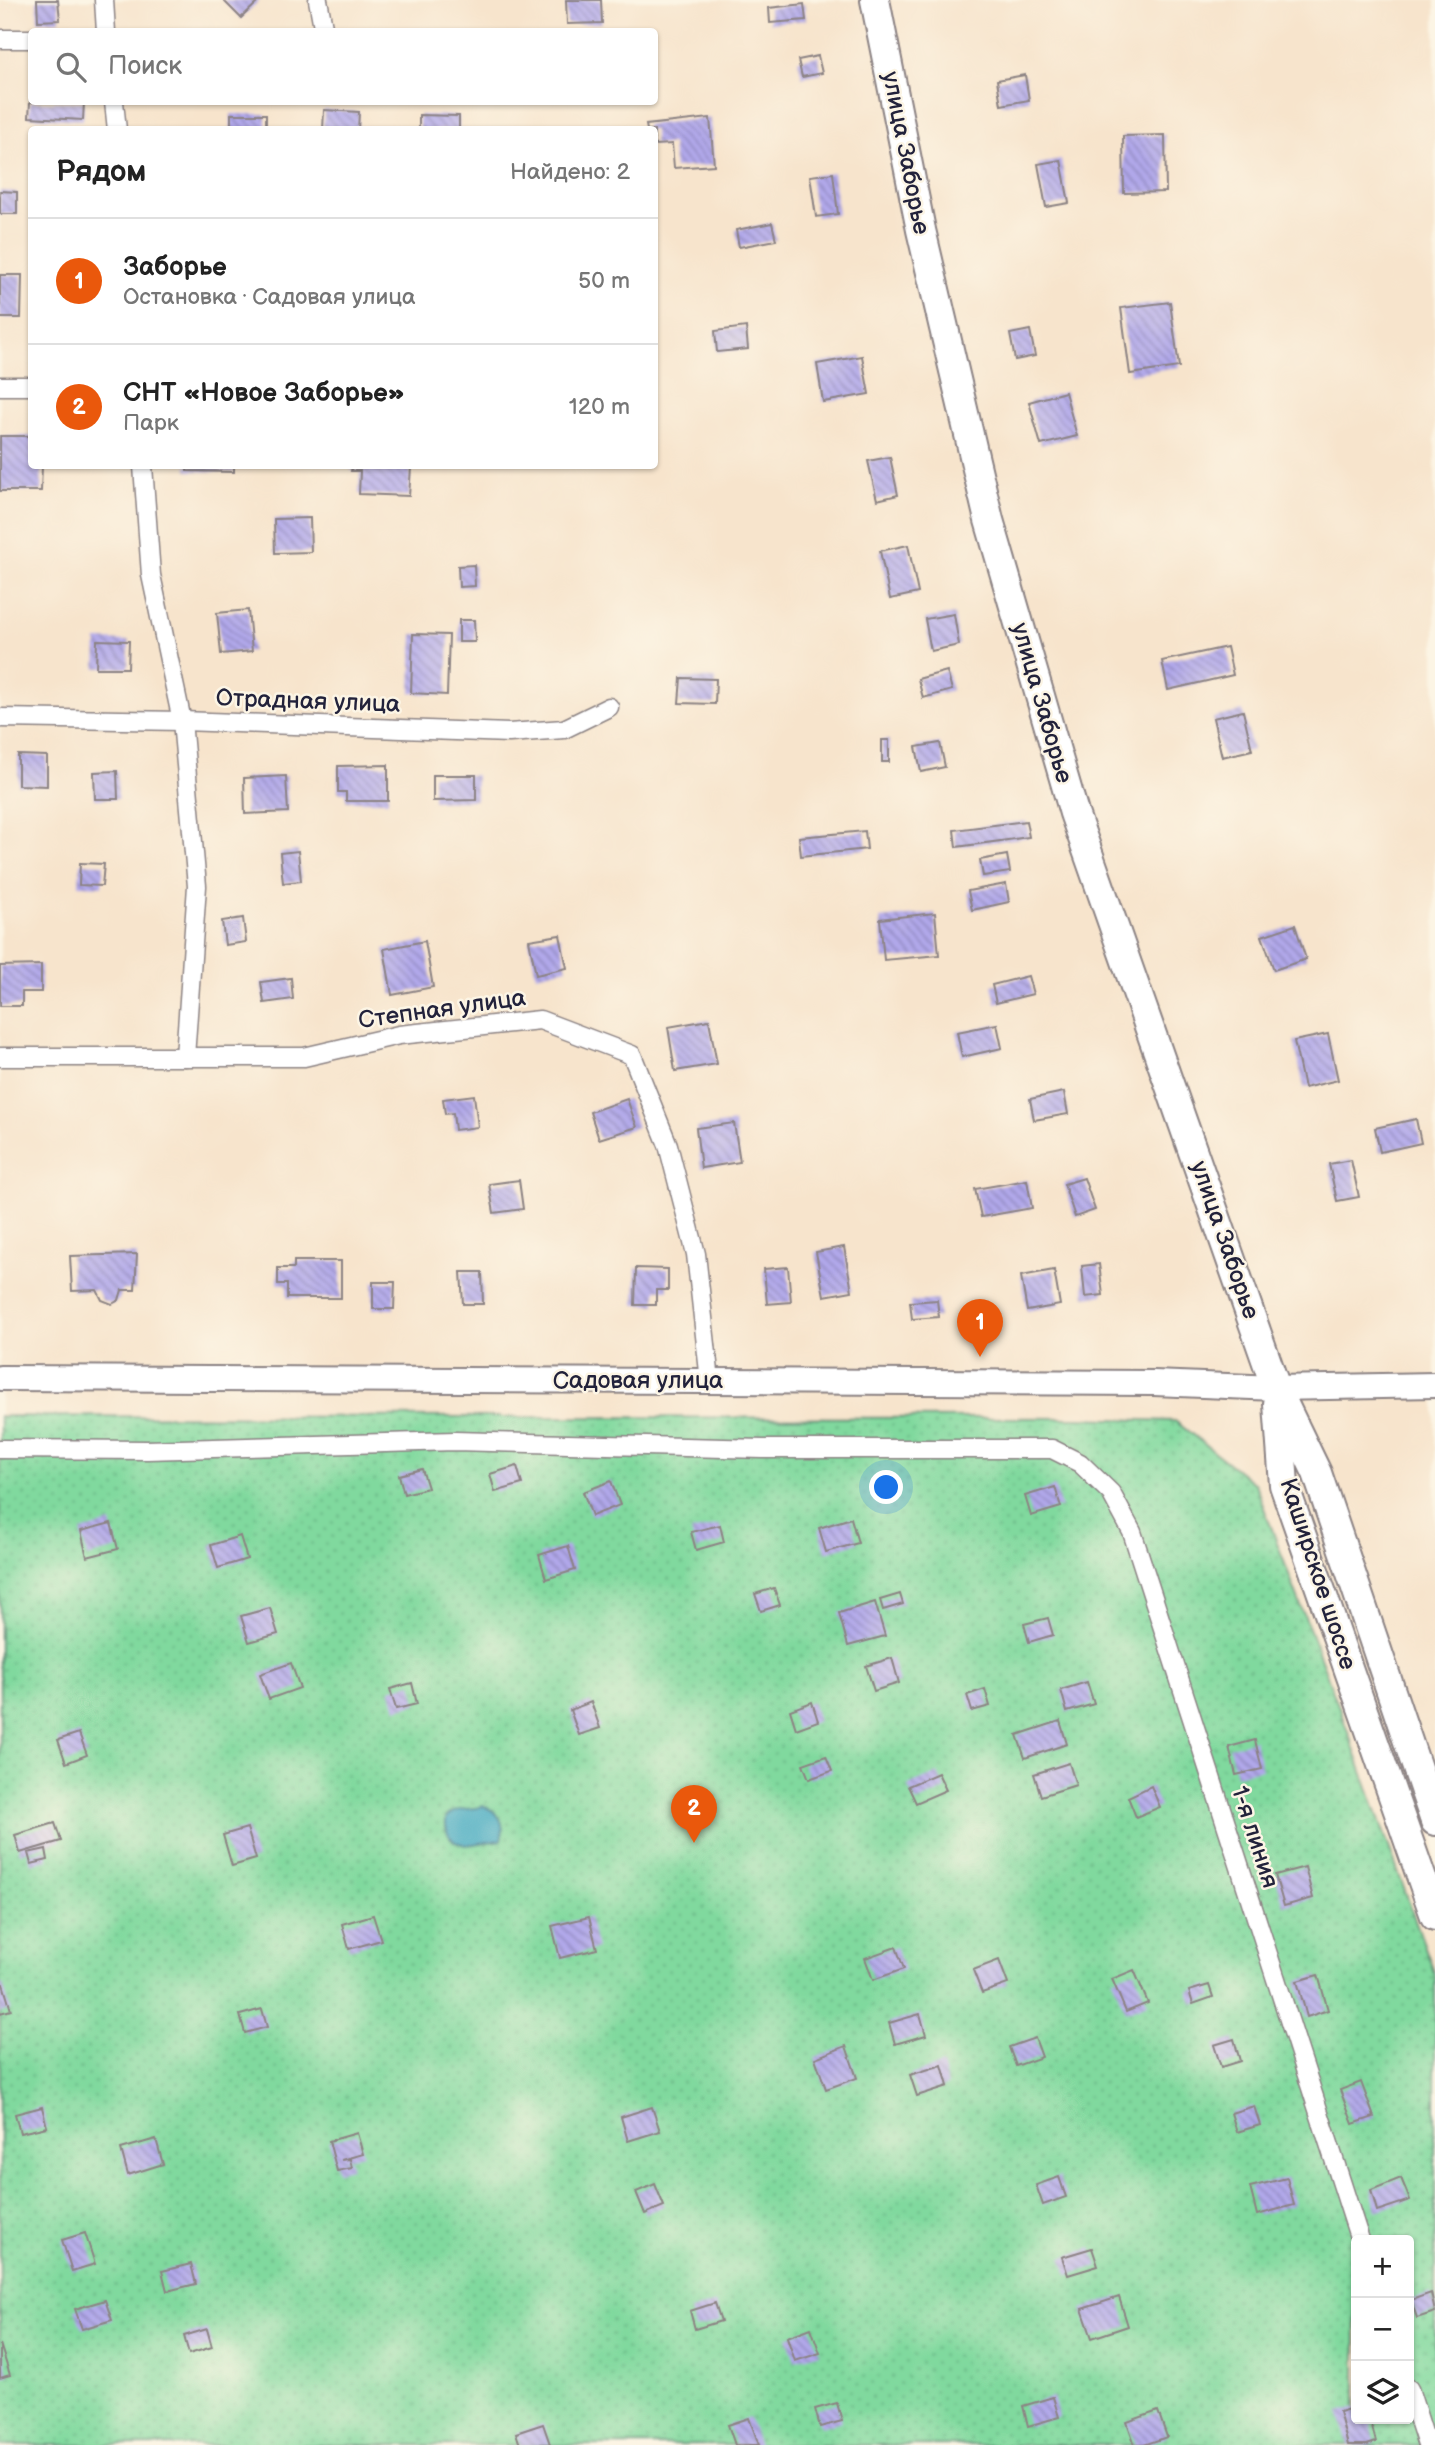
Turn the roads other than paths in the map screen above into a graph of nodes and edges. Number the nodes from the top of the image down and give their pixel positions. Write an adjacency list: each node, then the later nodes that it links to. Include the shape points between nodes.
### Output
1 (104, 0): 4 (street)
2 (318, 0): 5 (street)
3 (875, 0): 21 (main road, улица Заборье, via 921,230 989,520 1074,813)
4 (106, 28)
5 (323, 28)
6 (0, 39): 7 (street)
7 (28, 39)
8 (114, 105): 9 (street)
9 (117, 126)
10 (0, 386): 11 (street)
11 (28, 386)
12 (143, 469): 15 (street, via 151,575)
13 (609, 708): 15 (street, Отрадная улица, via 564,729 509,733)
14 (0, 718): 15 (street, Отрадная улица)
15 (182, 721): 17 (street, via 197,886)
16 (0, 1057): 17 (street, Степная улица)
17 (186, 1057): 19 (street, Степная улица, via 304,1058 399,1035 540,1020 632,1055 668,1145 696,1254)
18 (0, 1378): 19 (main road, Садовая улица)
19 (710, 1381): 21 (main road, Садовая улица)
20 (1435, 1385): 21 (main road, Садовая улица)
21 (1276, 1388): 23 (main road, Каширское шоссе, via 1317,1473); 24 (main road, Каширское шоссе, via 1284,1485)
22 (0, 1449): 25 (street, 1-я линия, via 147,1451 455,1441 763,1449 1052,1449 1080,1463 1111,1493 1132,1532)
23 (1435, 1821)
24 (1435, 1916)
25 (1358, 2235)
26 (1414, 2405): 27 (street)
27 (1427, 2445)

